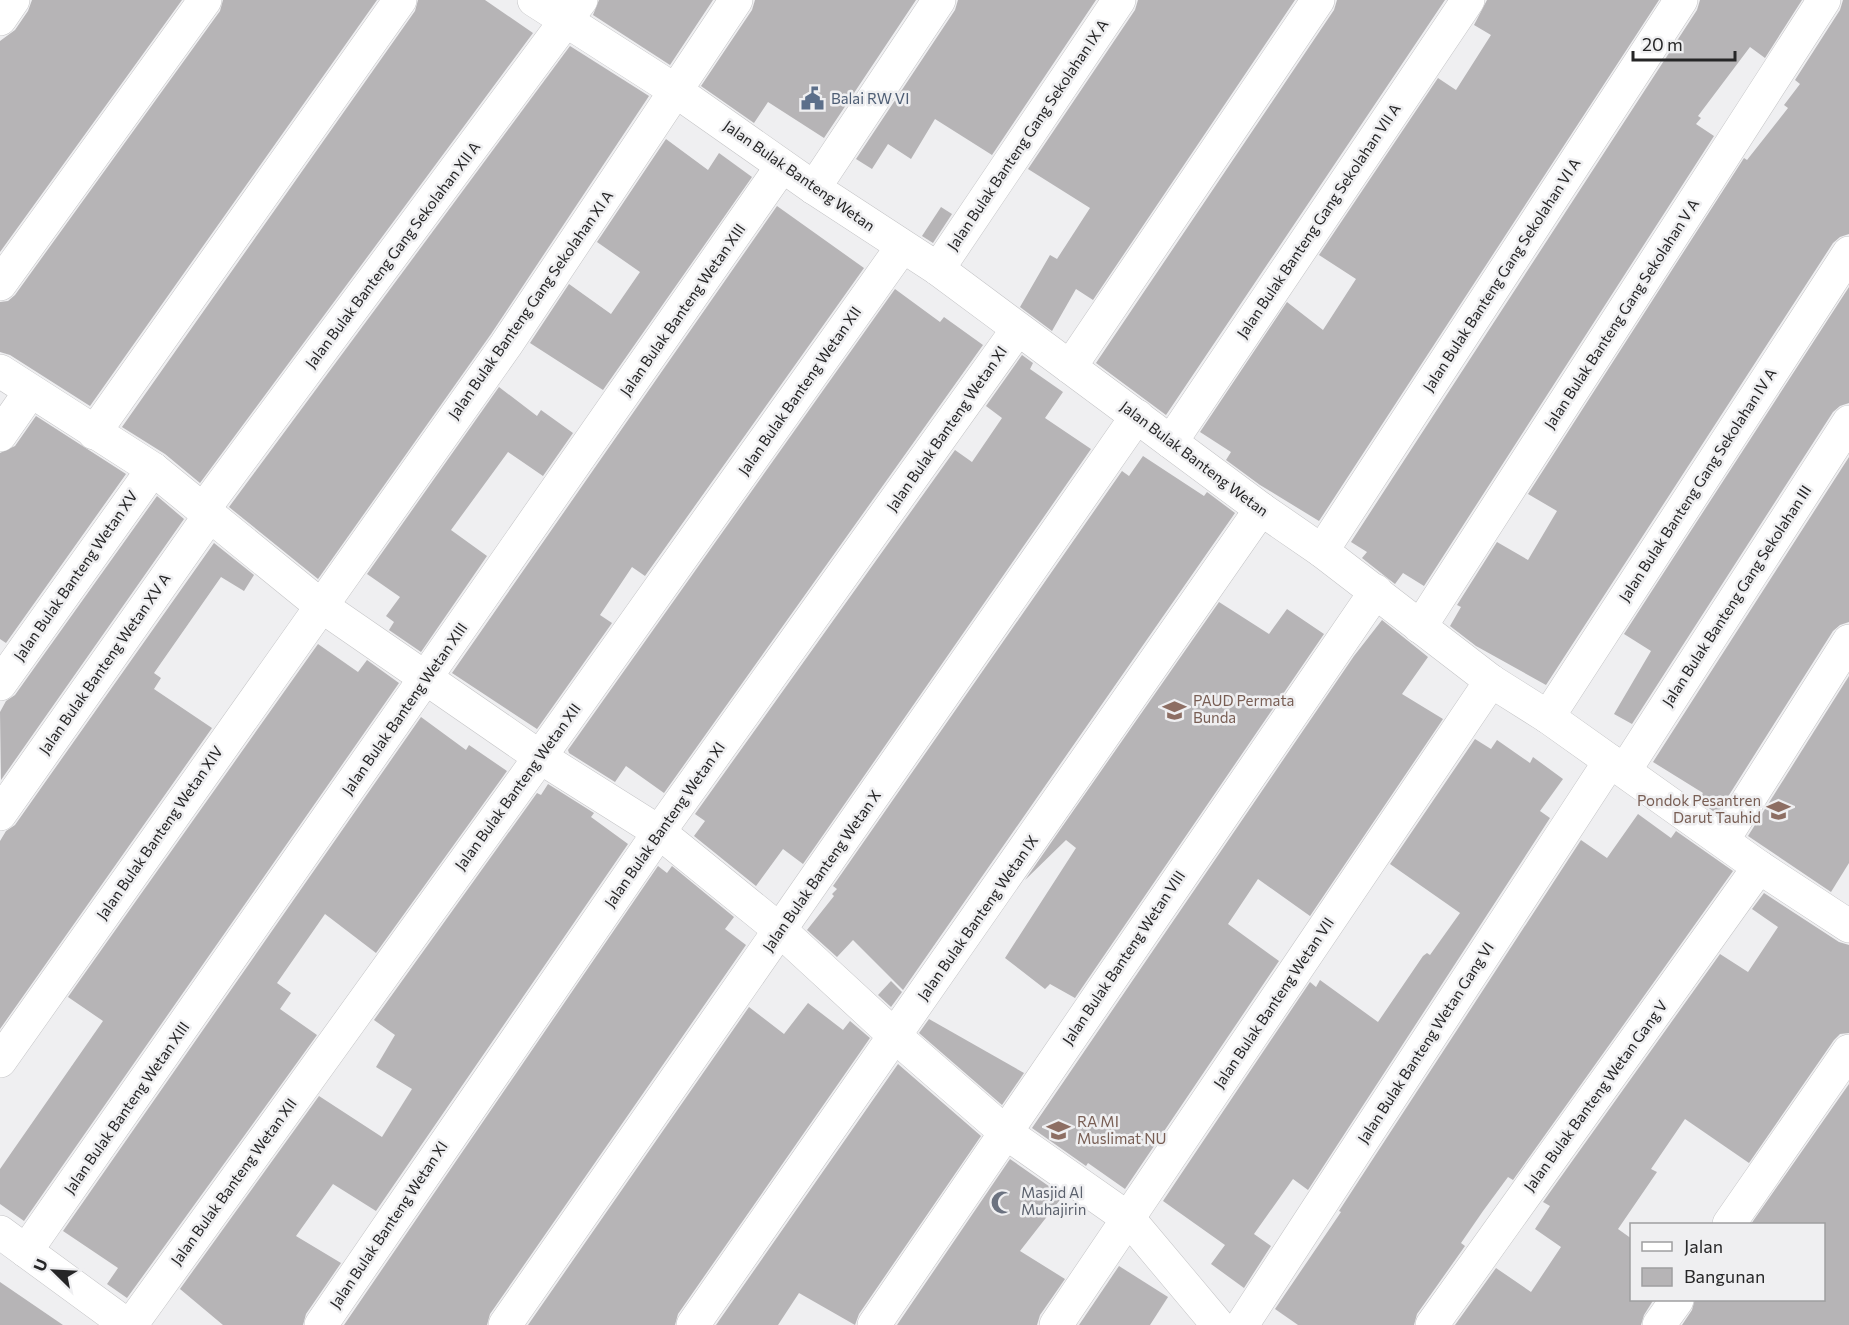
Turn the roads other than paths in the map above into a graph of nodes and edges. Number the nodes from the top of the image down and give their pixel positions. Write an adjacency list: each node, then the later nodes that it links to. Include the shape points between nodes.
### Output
1 (13, 0): 13 (street)
2 (205, 0): 20 (street)
3 (400, 0): 27 (street)
4 (534, 0): 12 (street, Jalan Bulak Banteng Wetan)
5 (736, 0): 14 (street, Jalan Bulak Banteng Gang Sekolahan XI A)
6 (939, 0): 16 (street)
7 (1119, 0): 19 (street, Jalan Bulak Banteng Gang Sekolahan IX A)
8 (1318, 0): 22 (street)
9 (1468, 0): 29 (street, Jalan Bulak Banteng Gang Sekolahan VII A)
10 (1681, 0): 33 (street, Jalan Bulak Banteng Gang Sekolahan VI A)
11 (1824, 0): 36 (street, Jalan Bulak Banteng Gang Sekolahan V A)
12 (573, 11): 14 (street, Jalan Bulak Banteng Wetan); 32 (street, Jalan Bulak Banteng Gang Sekolahan XII A)
13 (0, 19)
14 (676, 91): 15 (street, Jalan Bulak Banteng Wetan); 35 (street, Jalan Bulak Banteng Gang Sekolahan XI A, via 506,345)
15 (783, 166): 16 (street, Jalan Bulak Banteng Wetan); 38 (street, Jalan Bulak Banteng Wetan XIII)
16 (814, 188): 17 (street, Jalan Bulak Banteng Wetan)
17 (902, 246): 19 (street, Jalan Bulak Banteng Wetan); 42 (street, Jalan Bulak Banteng Wetan XII)
18 (1849, 253): 41 (street, Jalan Bulak Banteng Gang Sekolahan IV A)
19 (938, 269): 21 (street, Jalan Bulak Banteng Wetan)
20 (0, 284)
21 (1017, 330): 22 (street, Jalan Bulak Banteng Wetan); 45 (street, Jalan Bulak Banteng Wetan XI)
22 (1070, 367): 25 (street, Jalan Bulak Banteng Wetan)
23 (0, 371): 24 (street)
24 (30, 392): 27 (street); 28 (street)
25 (1137, 416): 29 (street, Jalan Bulak Banteng Wetan); 49 (street, Jalan Bulak Banteng Wetan X)
26 (1849, 422): 43 (street, Jalan Bulak Banteng Gang Sekolahan III)
27 (94, 433): 30 (street)
28 (0, 435)
29 (1171, 442): 31 (street, Jalan Bulak Banteng Wetan)
30 (153, 469): 32 (street); 40 (street, Jalan Bulak Banteng Wetan XV)
31 (1261, 509): 33 (street, Jalan Bulak Banteng Wetan); 50 (street, Jalan Bulak Banteng Wetan IX)
32 (206, 512): 35 (street); 44 (street, Jalan Bulak Banteng Wetan XV A)
33 (1322, 551): 34 (street, Jalan Bulak Banteng Wetan)
34 (1376, 591): 36 (street, Jalan Bulak Banteng Wetan); 53 (street, Jalan Bulak Banteng Wetan VIII)
35 (320, 605): 38 (street); 52 (street, Jalan Bulak Banteng Wetan XIV)
36 (1420, 627): 39 (street, Jalan Bulak Banteng Wetan)
37 (1849, 641): 46 (street)
38 (428, 678): 42 (street); 57 (street, Jalan Bulak Banteng Wetan XIII)
39 (1491, 681): 41 (street, Jalan Bulak Banteng Wetan); 54 (street, Jalan Bulak Banteng Wetan VII)
40 (0, 684)
41 (1548, 717): 43 (street, Jalan Bulak Banteng Wetan)
42 (540, 757): 45 (street); 60 (street, Jalan Bulak Banteng Wetan XII)
43 (1617, 766): 46 (street, Jalan Bulak Banteng Wetan); 67 (street, Jalan Bulak Banteng Wetan Gang VI)
44 (0, 814)
45 (659, 832): 49 (street); 61 (street, Jalan Bulak Banteng Wetan XI)
46 (1723, 840): 47 (street, Jalan Bulak Banteng Wetan)
47 (1760, 867): 48 (street, Jalan Bulak Banteng Wetan); 68 (street, Jalan Bulak Banteng Wetan Gang V)
48 (1849, 926)
49 (781, 931): 50 (street); 62 (street, Jalan Bulak Banteng Wetan X)
50 (896, 1037): 53 (street); 63 (street, Jalan Bulak Banteng Wetan IX)
51 (1849, 1051): 55 (street)
52 (0, 1061)
53 (1005, 1132): 54 (street); 64 (street, Jalan Bulak Banteng Wetan VIII)
54 (1129, 1219): 65 (street, Jalan Bulak Banteng Wetan VII); 66 (street)
55 (1730, 1223)
56 (0, 1232): 57 (street)
57 (26, 1251): 59 (street)
58 (1676, 1301): 69 (street)
59 (91, 1314): 60 (street)
60 (129, 1325)
61 (321, 1325)
62 (505, 1325)
63 (693, 1325)
64 (873, 1325)
65 (1056, 1325)
66 (1218, 1325)
67 (1242, 1325)
68 (1432, 1325)
69 (1659, 1325)

